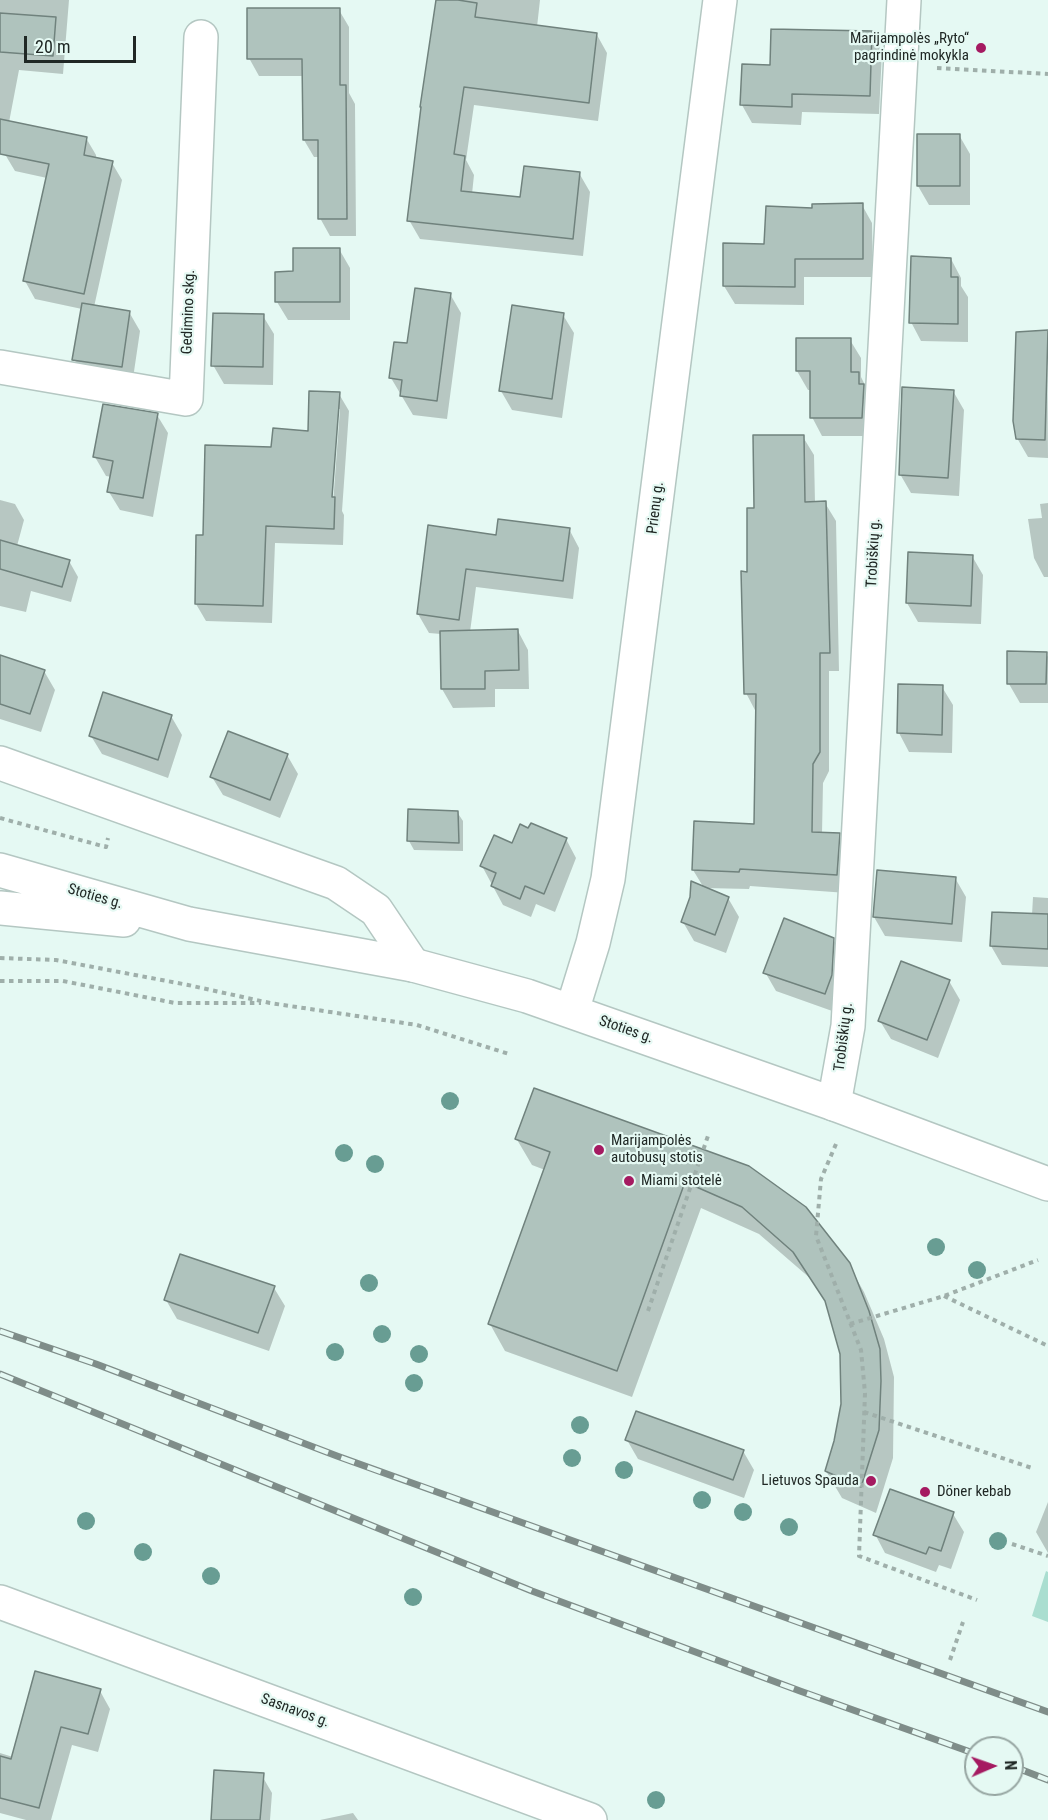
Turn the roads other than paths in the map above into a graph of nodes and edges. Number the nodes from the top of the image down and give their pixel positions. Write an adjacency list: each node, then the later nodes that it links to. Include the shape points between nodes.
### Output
1 (720, 0): 12 (street, Prienų g., via 608,879)
2 (904, 0): 13 (street, Trobiškių g.)
3 (201, 37): 4 (street, Gedimino skg., via 186,399)
4 (0, 367)
5 (0, 763): 11 (street, via 336,883 376,910)
6 (0, 870): 10 (street, Stoties g.)
7 (0, 908): 8 (street, Stoties g.)
8 (80, 916): 9 (street); 10 (street, Stoties g.)
9 (0, 922)
10 (189, 924): 11 (street, Stoties g.)
11 (413, 965): 12 (street, Stoties g.)
12 (572, 1011): 13 (street, Stoties g.)
13 (843, 1107): 14 (street, Stoties g.)
14 (1048, 1184)
15 (0, 1602): 16 (street, Sasnavos g.)
16 (590, 1820)

